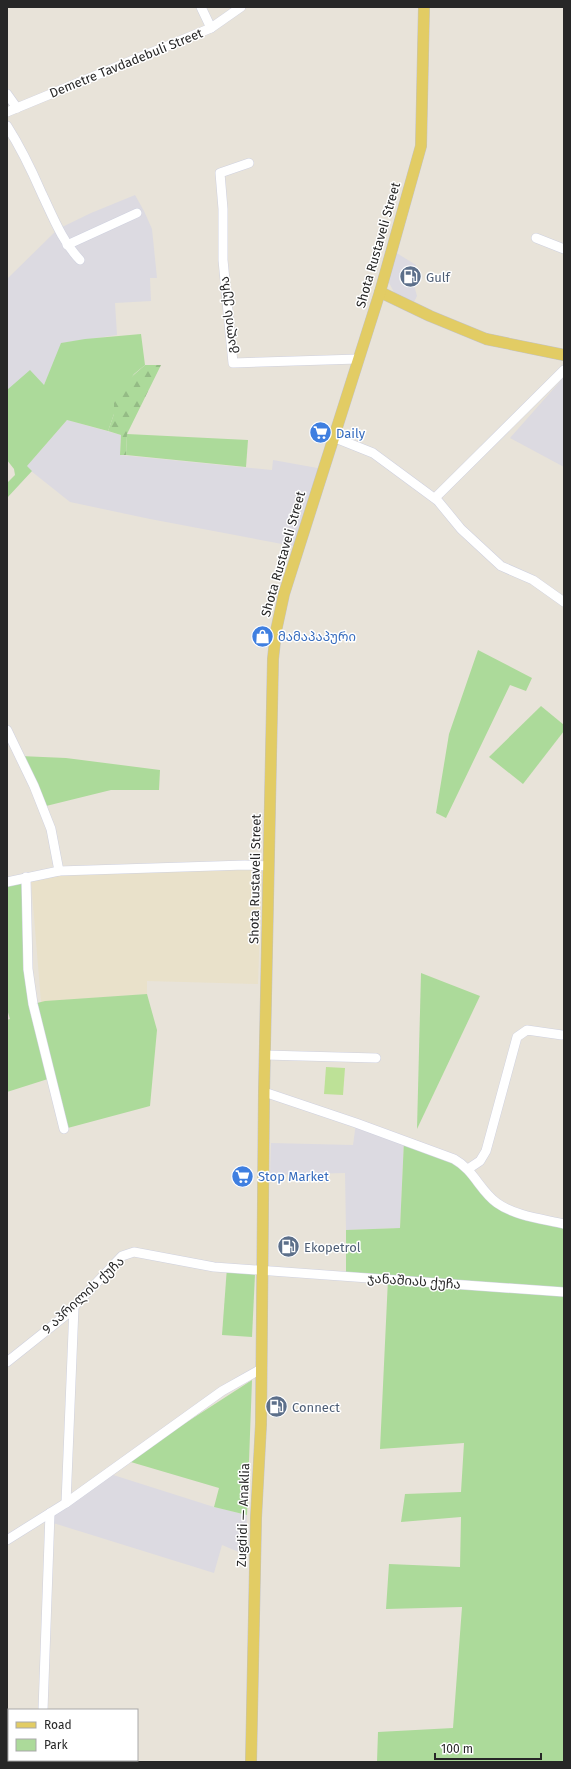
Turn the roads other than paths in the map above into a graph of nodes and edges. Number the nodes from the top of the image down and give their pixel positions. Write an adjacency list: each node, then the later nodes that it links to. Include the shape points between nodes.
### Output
1 (201, 7): 4 (street)
2 (241, 7): 4 (street, Demetre Tavdadebuli Street)
3 (424, 7): 15 (main road, Shota Rustaveli Street, via 421,146)
4 (211, 28): 6 (street, Demetre Tavdadebuli Street)
5 (7, 94): 6 (street)
6 (17, 108): 7 (street, Demetre Tavdadebuli Street)
7 (7, 112)
8 (7, 126): 12 (street, via 22,151)
9 (249, 163): 17 (street, გალის ქუჩა, via 220,173 223,260 233,363)
10 (137, 213): 12 (street)
11 (536, 238): 13 (street)
12 (67, 245): 14 (street)
13 (564, 249)
14 (80, 260)
15 (380, 292): 16 (main road, via 486,339); 17 (main road, Shota Rustaveli Street)
16 (563, 353)
17 (358, 359): 19 (main road, Shota Rustaveli Street)
18 (564, 370): 20 (street)
19 (333, 438): 20 (street, via 373,453); 23 (main road, Shota Rustaveli Street, via 284,594 276,631 272,669)
20 (435, 498): 21 (street, via 461,529 501,566 533,580)
21 (564, 602)
22 (7, 730): 24 (street, via 48,822)
23 (269, 866): 24 (street); 28 (main road, Shota Rustaveli Street)
24 (59, 871): 25 (street)
25 (26, 877): 26 (street); 31 (street, via 28,969 33,1004)
26 (7, 882)
27 (562, 1035): 32 (street, via 528,1030 517,1037 486,1151 480,1161)
28 (265, 1055): 29 (street); 30 (main road, Shota Rustaveli Street)
29 (376, 1058)
30 (264, 1092): 32 (street, via 454,1159); 34 (main road, Shota Rustaveli Street)
31 (64, 1129)
32 (468, 1169): 33 (street, via 501,1205)
33 (564, 1224)
34 (263, 1269): 35 (street, ჯანაშიას ქუჩა); 36 (street, 9 აპრილის ქუჩა, via 214,1266 134,1252 122,1256); 38 (main road, Zugdidi — Anaklia)
35 (564, 1292)
36 (74, 1307): 37 (street, 9 აპრილის ქუჩა); 39 (street)
37 (7, 1362)
38 (261, 1369): 39 (street, via 222,1391); 43 (main road, Zugdidi — Anaklia)
39 (66, 1503): 40 (street)
40 (50, 1513): 41 (street); 42 (street)
41 (7, 1540)
42 (43, 1709)
43 (251, 1762)

